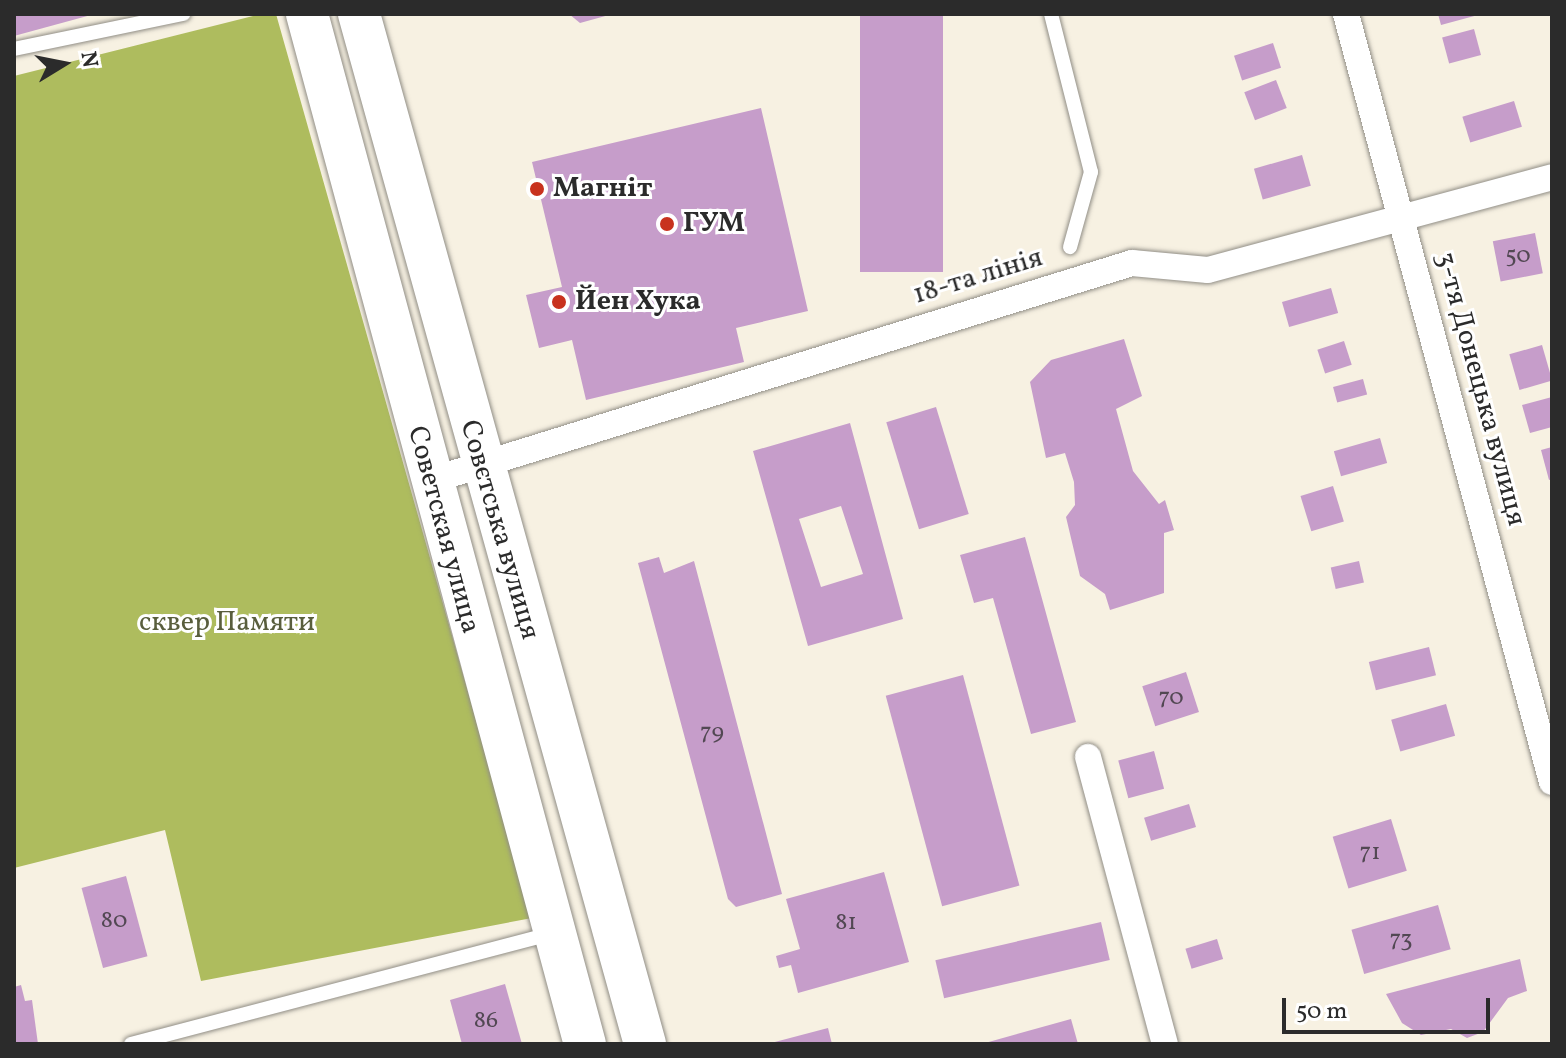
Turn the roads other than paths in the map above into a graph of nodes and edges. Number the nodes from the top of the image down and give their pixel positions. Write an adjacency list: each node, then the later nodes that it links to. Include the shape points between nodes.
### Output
1 (183, 14): 6 (lane)
2 (307, 14): 11 (main road, Советская улица)
3 (359, 14): 10 (main road, Совєтська вулиця)
4 (1051, 14): 9 (lane, via 1091,172)
5 (1346, 14): 8 (street, 3-тя Донецька вулиця)
6 (14, 49)
7 (1552, 177): 8 (street, 18-та лінія)
8 (1401, 217): 10 (street, 18-та лінія, via 1208,270 1132,263); 13 (street, 3-тя Донецька вулиця)
9 (1070, 247)
10 (480, 465): 11 (street, 18-та лінія); 17 (main road, Совєтська вулиця)
11 (429, 481): 14 (main road, Советская улица)
12 (1088, 757): 18 (street)
13 (1552, 782)
14 (554, 933): 15 (lane); 16 (main road, Советская улица)
15 (131, 1044)
16 (585, 1044)
17 (645, 1044)
18 (1165, 1044)

